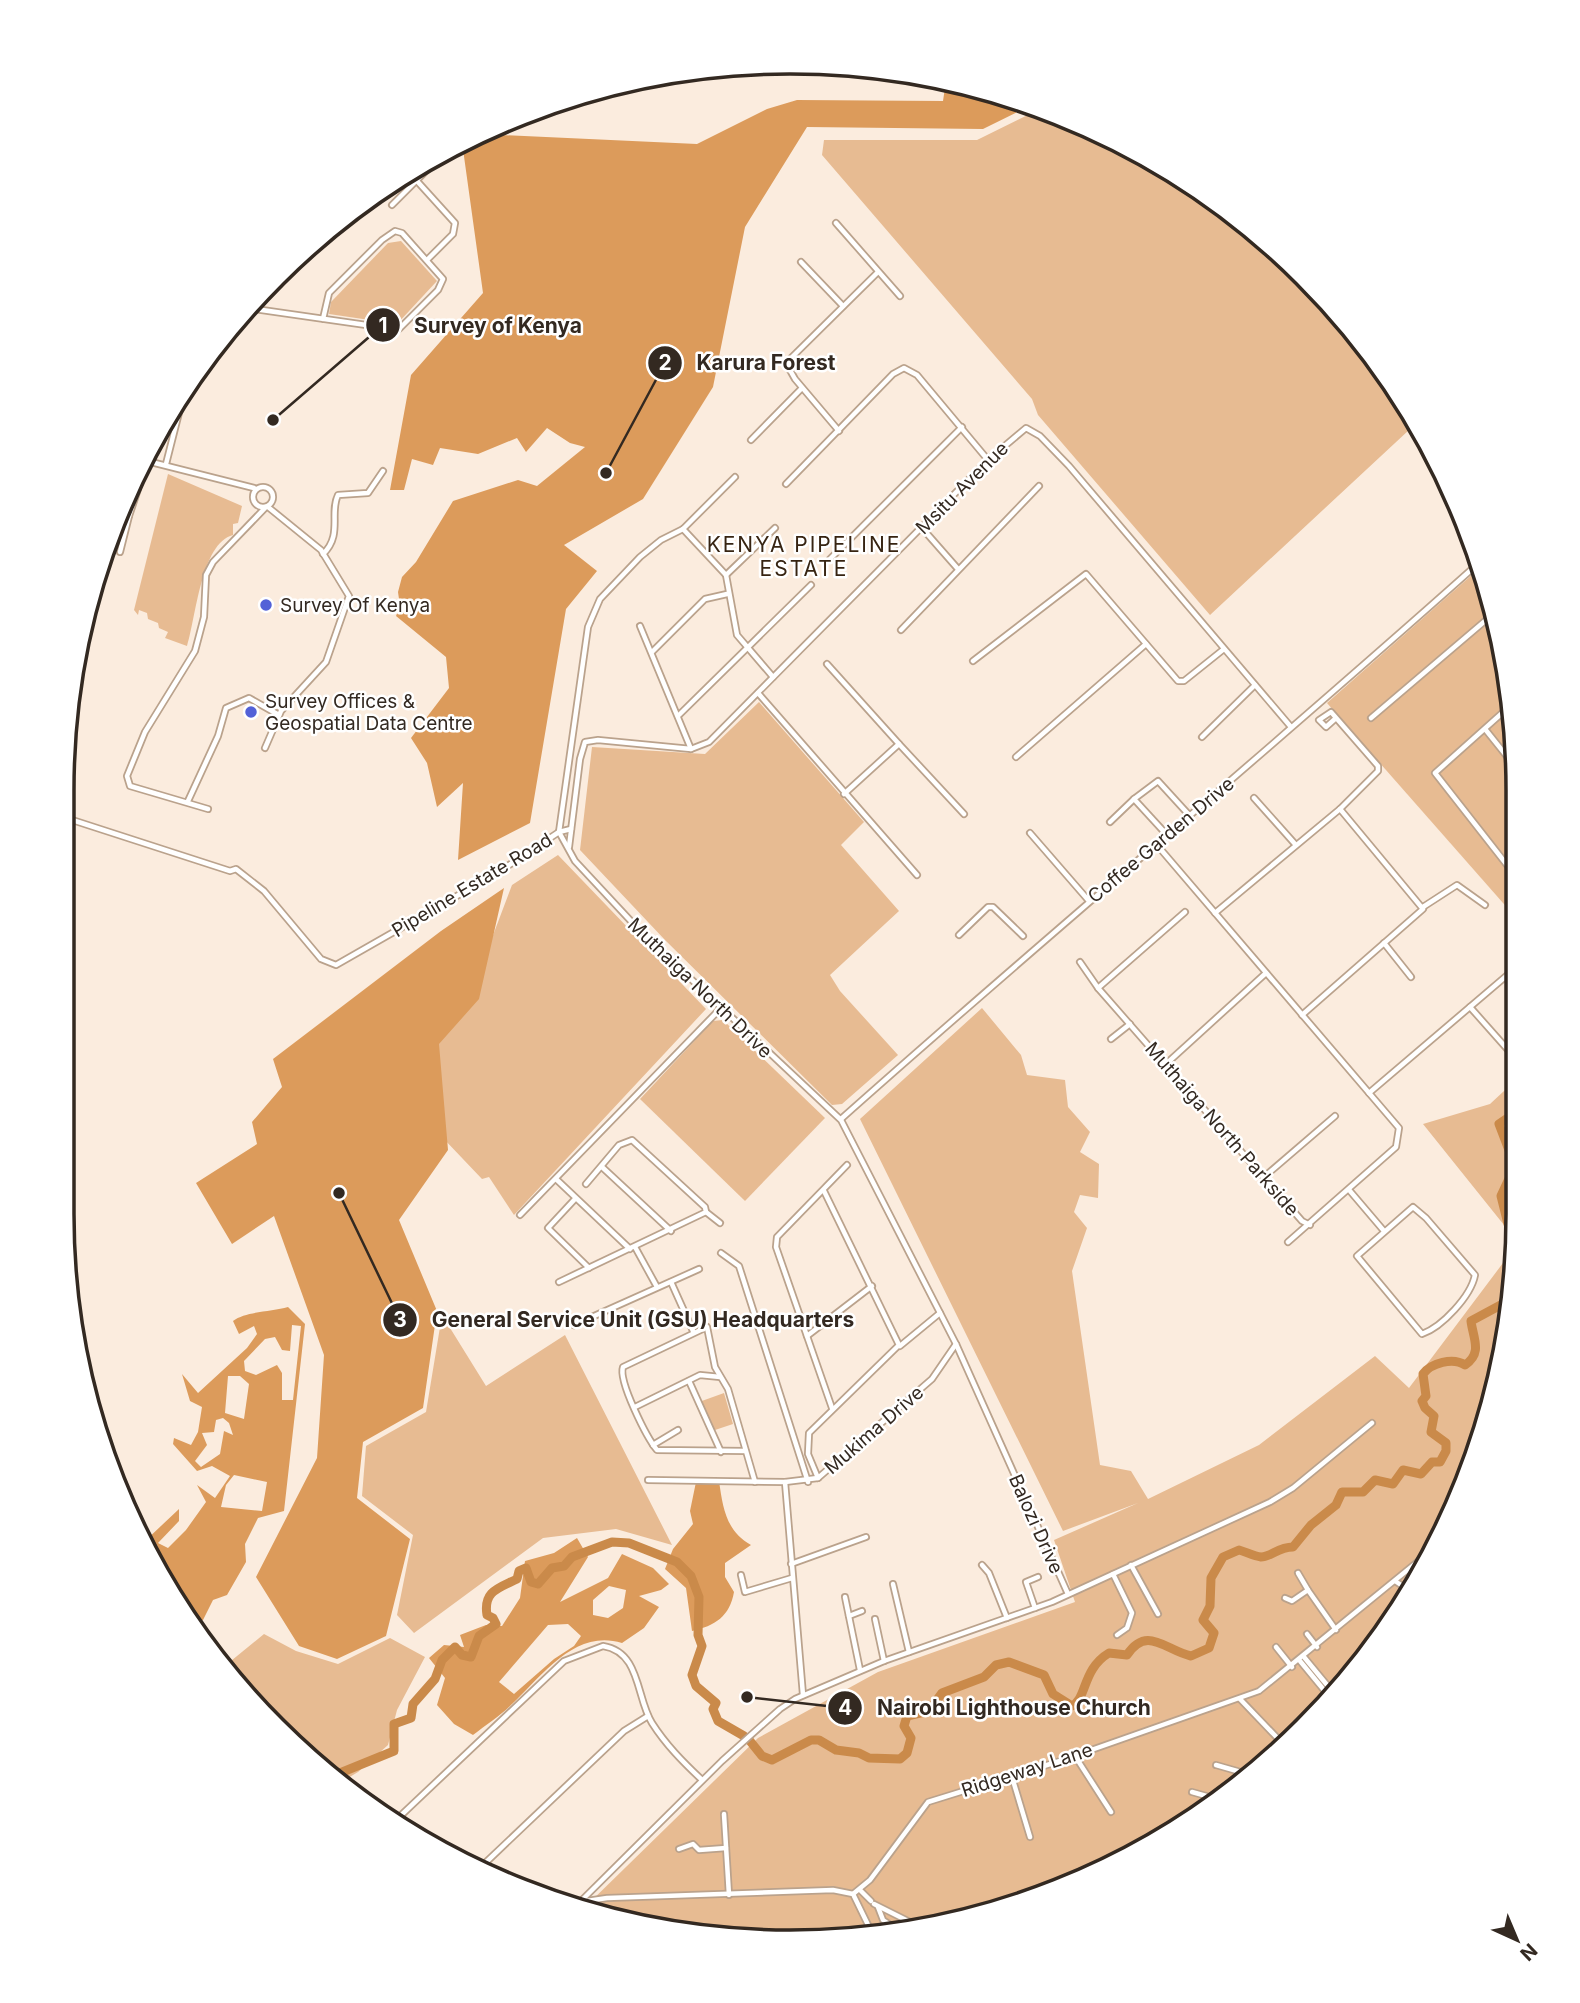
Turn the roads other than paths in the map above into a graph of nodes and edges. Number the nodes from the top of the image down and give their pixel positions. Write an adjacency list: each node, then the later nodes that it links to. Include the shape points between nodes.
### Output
1 (423, 174): 2 (street)
2 (417, 181): 3 (street); 5 (street, via 456,223 453,234)
3 (392, 205)
4 (836, 223): 7 (street)
5 (427, 260): 11 (street, via 402,233 391,233 329,293); 11 (street, via 441,275 442,285 401,328)
6 (801, 262): 9 (street)
7 (877, 273): 8 (street); 9 (street)
8 (900, 296)
9 (843, 306): 12 (street, via 786,363)
10 (259, 310): 11 (street)
11 (323, 319)
12 (802, 388): 15 (street); 16 (street)
13 (178, 418): 19 (street)
14 (961, 427): 15 (street, via 917,376 904,368); 17 (street); 35 (street)
15 (839, 431): 22 (street)
16 (751, 440)
17 (988, 460): 31 (street, Msitu Avenue); 46 (street, Msitu Avenue, via 1023,428 1034,430)
18 (153, 462): 19 (street)
19 (166, 464): 23 (street)
20 (383, 471): 34 (street, via 368,494 343,492 337,497 337,525)
21 (735, 477): 32 (street, Pipeline Estate Road)
22 (786, 484)
23 (242, 486): 25 (street); 26 (street)
24 (1039, 486): 36 (street)
25 (254, 488): 26 (street); 27 (street, via 273,495)
26 (252, 497): 27 (street)
27 (269, 506): 34 (street); 69 (street, via 205,575 204,617 195,652 145,732 127,776 130,786)
28 (132, 507): 29 (street)
29 (129, 516): 33 (street)
30 (775, 528): 38 (street)
31 (922, 528): 36 (street); 50 (street, Msitu Avenue)
32 (683, 529): 38 (street); 77 (street, Pipeline Estate Road, via 640,557 600,599 588,627)
33 (120, 552)
34 (323, 554): 54 (street, via 348,600 326,662)
35 (830, 559)
36 (958, 569): 43 (street)
37 (1471, 570): 58 (street, Coffee Garden Drive)
38 (726, 575): 40 (street)
39 (811, 585): 45 (street)
40 (727, 594): 45 (street, via 737,635); 47 (street, via 705,600)
41 (1486, 620): 57 (street)
42 (640, 626): 47 (street)
43 (901, 630)
44 (1146, 644): 46 (street, via 1180,682); 48 (street, via 1086,573); 65 (street)
45 (747, 646): 50 (street); 55 (street)
46 (1224, 649): 51 (street, Msitu Avenue)
47 (652, 652): 55 (street)
48 (973, 661)
49 (827, 664): 61 (street)
50 (773, 677): 52 (street, Msitu Avenue)
51 (1255, 685): 58 (street, Msitu Avenue); 60 (street)
52 (758, 693): 63 (street, Msitu Avenue, via 709,742); 66 (street)
53 (1502, 713): 59 (street)
54 (279, 715): 62 (street); 69 (street, via 249,698 230,703)
55 (679, 715): 63 (street)
56 (1336, 718): 71 (street, via 1378,766)
57 (1371, 718)
58 (1291, 727): 73 (street, Coffee Garden Drive)
59 (1484, 729): 64 (street); 83 (street, via 1435,773)
60 (1202, 737)
61 (899, 744): 66 (street); 72 (street)
62 (265, 748)
63 (691, 749): 76 (street, via 587,741 580,759)
64 (1505, 755)
65 (1016, 757)
66 (844, 794): 84 (street)
67 (1254, 798): 80 (street)
68 (1134, 799): 73 (street, via 1158,781); 75 (street); 79 (street)
69 (188, 801): 70 (street)
70 (208, 808)
71 (1340, 808): 80 (street); 87 (street)
72 (964, 814)
73 (1190, 816): 79 (street, Coffee Garden Drive)
74 (74, 821): 77 (street, Pipeline Estate Road, via 230,871 236,869 264,891 321,958 337,965)
75 (1110, 822)
76 (571, 829): 77 (street); 82 (street)
77 (559, 832): 82 (street)
78 (1030, 833): 85 (street)
79 (1167, 835): 81 (street, Coffee Garden Drive)
80 (1296, 844): 89 (street)
81 (1157, 845): 85 (street, Coffee Garden Drive); 89 (street, Muthaiga North Parkside)
82 (569, 847): 99 (street, Muthaiga North Drive, via 575,861 625,915)
83 (1506, 864)
84 (917, 875)
85 (1089, 901): 107 (street, Coffee Garden Drive)
86 (1485, 905): 87 (street, via 1457,885)
87 (1423, 908): 92 (street)
88 (1185, 912): 97 (street)
89 (1215, 913): 94 (street, Muthaiga North Parkside)
90 (959, 935): 91 (street, via 993,907)
91 (1023, 936)
92 (1384, 943): 96 (street); 100 (street)
93 (1080, 962): 97 (street, Muthaiga North Parkside)
94 (1266, 973): 100 (street, Muthaiga North Parkside); 104 (street)
95 (1506, 976): 98 (street)
96 (1411, 978)
97 (1098, 988): 101 (street, Muthaiga North Parkside)
98 (1470, 1006): 103 (street); 105 (street)
99 (720, 1009): 107 (street, Muthaiga North Drive); 111 (street)
100 (1302, 1015): 105 (street, Muthaiga North Parkside)
101 (1130, 1024): 102 (street); 104 (street, Muthaiga North Parkside)
102 (1111, 1039)
103 (1506, 1047)
104 (1166, 1064): 110 (street, Muthaiga North Parkside)
105 (1369, 1093): 114 (street, Muthaiga North Parkside, via 1396,1123 1400,1137 1396,1147)
106 (1335, 1116): 110 (street)
107 (841, 1120): 131 (street, Balozi Drive)
108 (847, 1165): 113 (street)
109 (602, 1167): 112 (street); 116 (street, via 619,1145 632,1140); 120 (street)
110 (1264, 1177): 119 (street, Muthaiga North Parkside)
111 (556, 1179): 115 (street); 117 (street)
112 (586, 1184)
113 (824, 1191): 129 (street); 134 (street, via 777,1237 776,1247)
114 (1350, 1191): 119 (street, Muthaiga North Parkside); 121 (street)
115 (575, 1199): 123 (street); 125 (street, via 548,1228)
116 (706, 1212): 118 (street); 120 (street)
117 (520, 1215)
118 (720, 1223)
119 (1310, 1225): 122 (street)
120 (671, 1231): 123 (street)
121 (1384, 1231): 121 (street, via 1408,1210 1417,1208 1475,1275 1463,1297 1427,1332 1417,1332 1359,1261 1360,1251)
122 (1288, 1242)
123 (633, 1248): 125 (street); 130 (street)
124 (721, 1253): 150 (street, via 739,1266)
125 (589, 1268): 127 (street)
126 (699, 1269): 128 (street)
127 (559, 1282)
128 (671, 1282): 130 (street); 133 (street)
129 (872, 1286): 134 (street); 136 (street)
130 (657, 1287): 132 (street)
131 (940, 1313): 135 (street, Balozi Drive); 136 (street)
132 (574, 1325)
133 (692, 1331): 137 (street, via 708,1328 715,1367); 139 (street, via 623,1367)
134 (807, 1336): 140 (street)
135 (956, 1344): 146 (street, Mukima Drive, via 932,1379); 165 (street, Balozi Drive)
136 (899, 1348): 140 (street)
137 (722, 1378): 138 (street, via 705,1374); 144 (street)
138 (689, 1381): 139 (street); 145 (street)
139 (635, 1407): 143 (street)
140 (832, 1408): 146 (street, via 807,1436 808,1454)
141 (1372, 1423): 154 (street, via 1280,1497)
142 (678, 1430): 143 (street)
143 (653, 1445): 145 (street, via 662,1451)
144 (746, 1451): 145 (street); 148 (street)
145 (721, 1452)
146 (818, 1478): 150 (street, Mukima Drive)
147 (648, 1480): 148 (street, Mukima Drive)
148 (755, 1482): 149 (street, Mukima Drive)
149 (785, 1482): 150 (street, Mukima Drive); 152 (street)
150 (808, 1482)
151 (866, 1536): 152 (street)
152 (791, 1564): 160 (street)
153 (982, 1565): 172 (street)
154 (1131, 1565): 157 (street); 170 (street)
155 (1414, 1565): 161 (street, Ridgeway Lane)
156 (1298, 1573): 164 (street)
157 (1113, 1574): 165 (street); 176 (street, via 1132,1613 1127,1629)
158 (741, 1575): 160 (street, via 745,1592)
159 (1038, 1577): 168 (street, via 1026,1582)
160 (792, 1578): 186 (street)
161 (1395, 1581): 163 (street); 174 (street, Ridgeway Lane)
162 (894, 1584): 179 (street)
163 (1402, 1586)
164 (1308, 1590): 167 (street, via 1292,1601); 174 (street)
165 (1068, 1594): 168 (street, Balozi Drive)
166 (845, 1597): 171 (street)
167 (1285, 1598)
168 (1035, 1608): 172 (street, Balozi Drive)
169 (862, 1611): 171 (street)
170 (1158, 1614)
171 (849, 1616): 183 (street)
172 (1007, 1618): 179 (street, Balozi Drive)
173 (875, 1619): 181 (street)
174 (1336, 1630): 178 (street, Ridgeway Lane)
175 (1307, 1634): 178 (street)
176 (1117, 1635)
177 (1276, 1647): 182 (street)
178 (1317, 1647): 180 (street, Ridgeway Lane)
179 (909, 1652): 181 (street, Balozi Drive)
180 (1302, 1659): 182 (street, Ridgeway Lane); 184 (street); 185 (street)
181 (884, 1661): 183 (street, Balozi Drive)
182 (1292, 1667): 187 (street, Ridgeway Lane)
183 (860, 1670): 186 (street, Balozi Drive)
184 (1328, 1686)
185 (1324, 1691)
186 (803, 1695): 194 (street, Balozi Drive, via 780,1709)
187 (1240, 1699): 189 (street); 190 (street, Ridgeway Lane)
188 (648, 1716): 194 (street, via 671,1751); 199 (street, via 634,1670 617,1653 603,1646 564,1661); 203 (street, via 624,1731)
189 (1277, 1738)
190 (1075, 1756): 193 (street, Ridgeway Lane); 197 (street)
191 (1216, 1765): 192 (street)
192 (1238, 1771)
193 (1012, 1776): 200 (street); 205 (street, Ridgeway Lane, via 928,1802)
194 (702, 1780): 204 (street, Balozi Drive)
195 (1192, 1792): 196 (street)
196 (1206, 1796)
197 (1111, 1812)
198 (724, 1814): 201 (street)
199 (401, 1815)
200 (1030, 1837)
201 (726, 1848): 202 (street, via 699,1850 693,1844); 207 (street)
202 (679, 1849)
203 (486, 1862)
204 (599, 1884): 208 (street, Balozi Drive); 209 (street, via 600,1893)
205 (860, 1889): 206 (street, Ridgeway Lane); 211 (street)
206 (853, 1894): 207 (street, via 833,1890); 216 (street)
207 (729, 1895): 209 (street)
208 (584, 1898)
209 (607, 1898): 210 (street)
210 (592, 1901)
211 (874, 1904): 212 (street); 213 (street)
212 (883, 1920): 214 (street); 215 (street)
213 (905, 1920)
214 (884, 1923)
215 (887, 1923)
216 (868, 1925)

